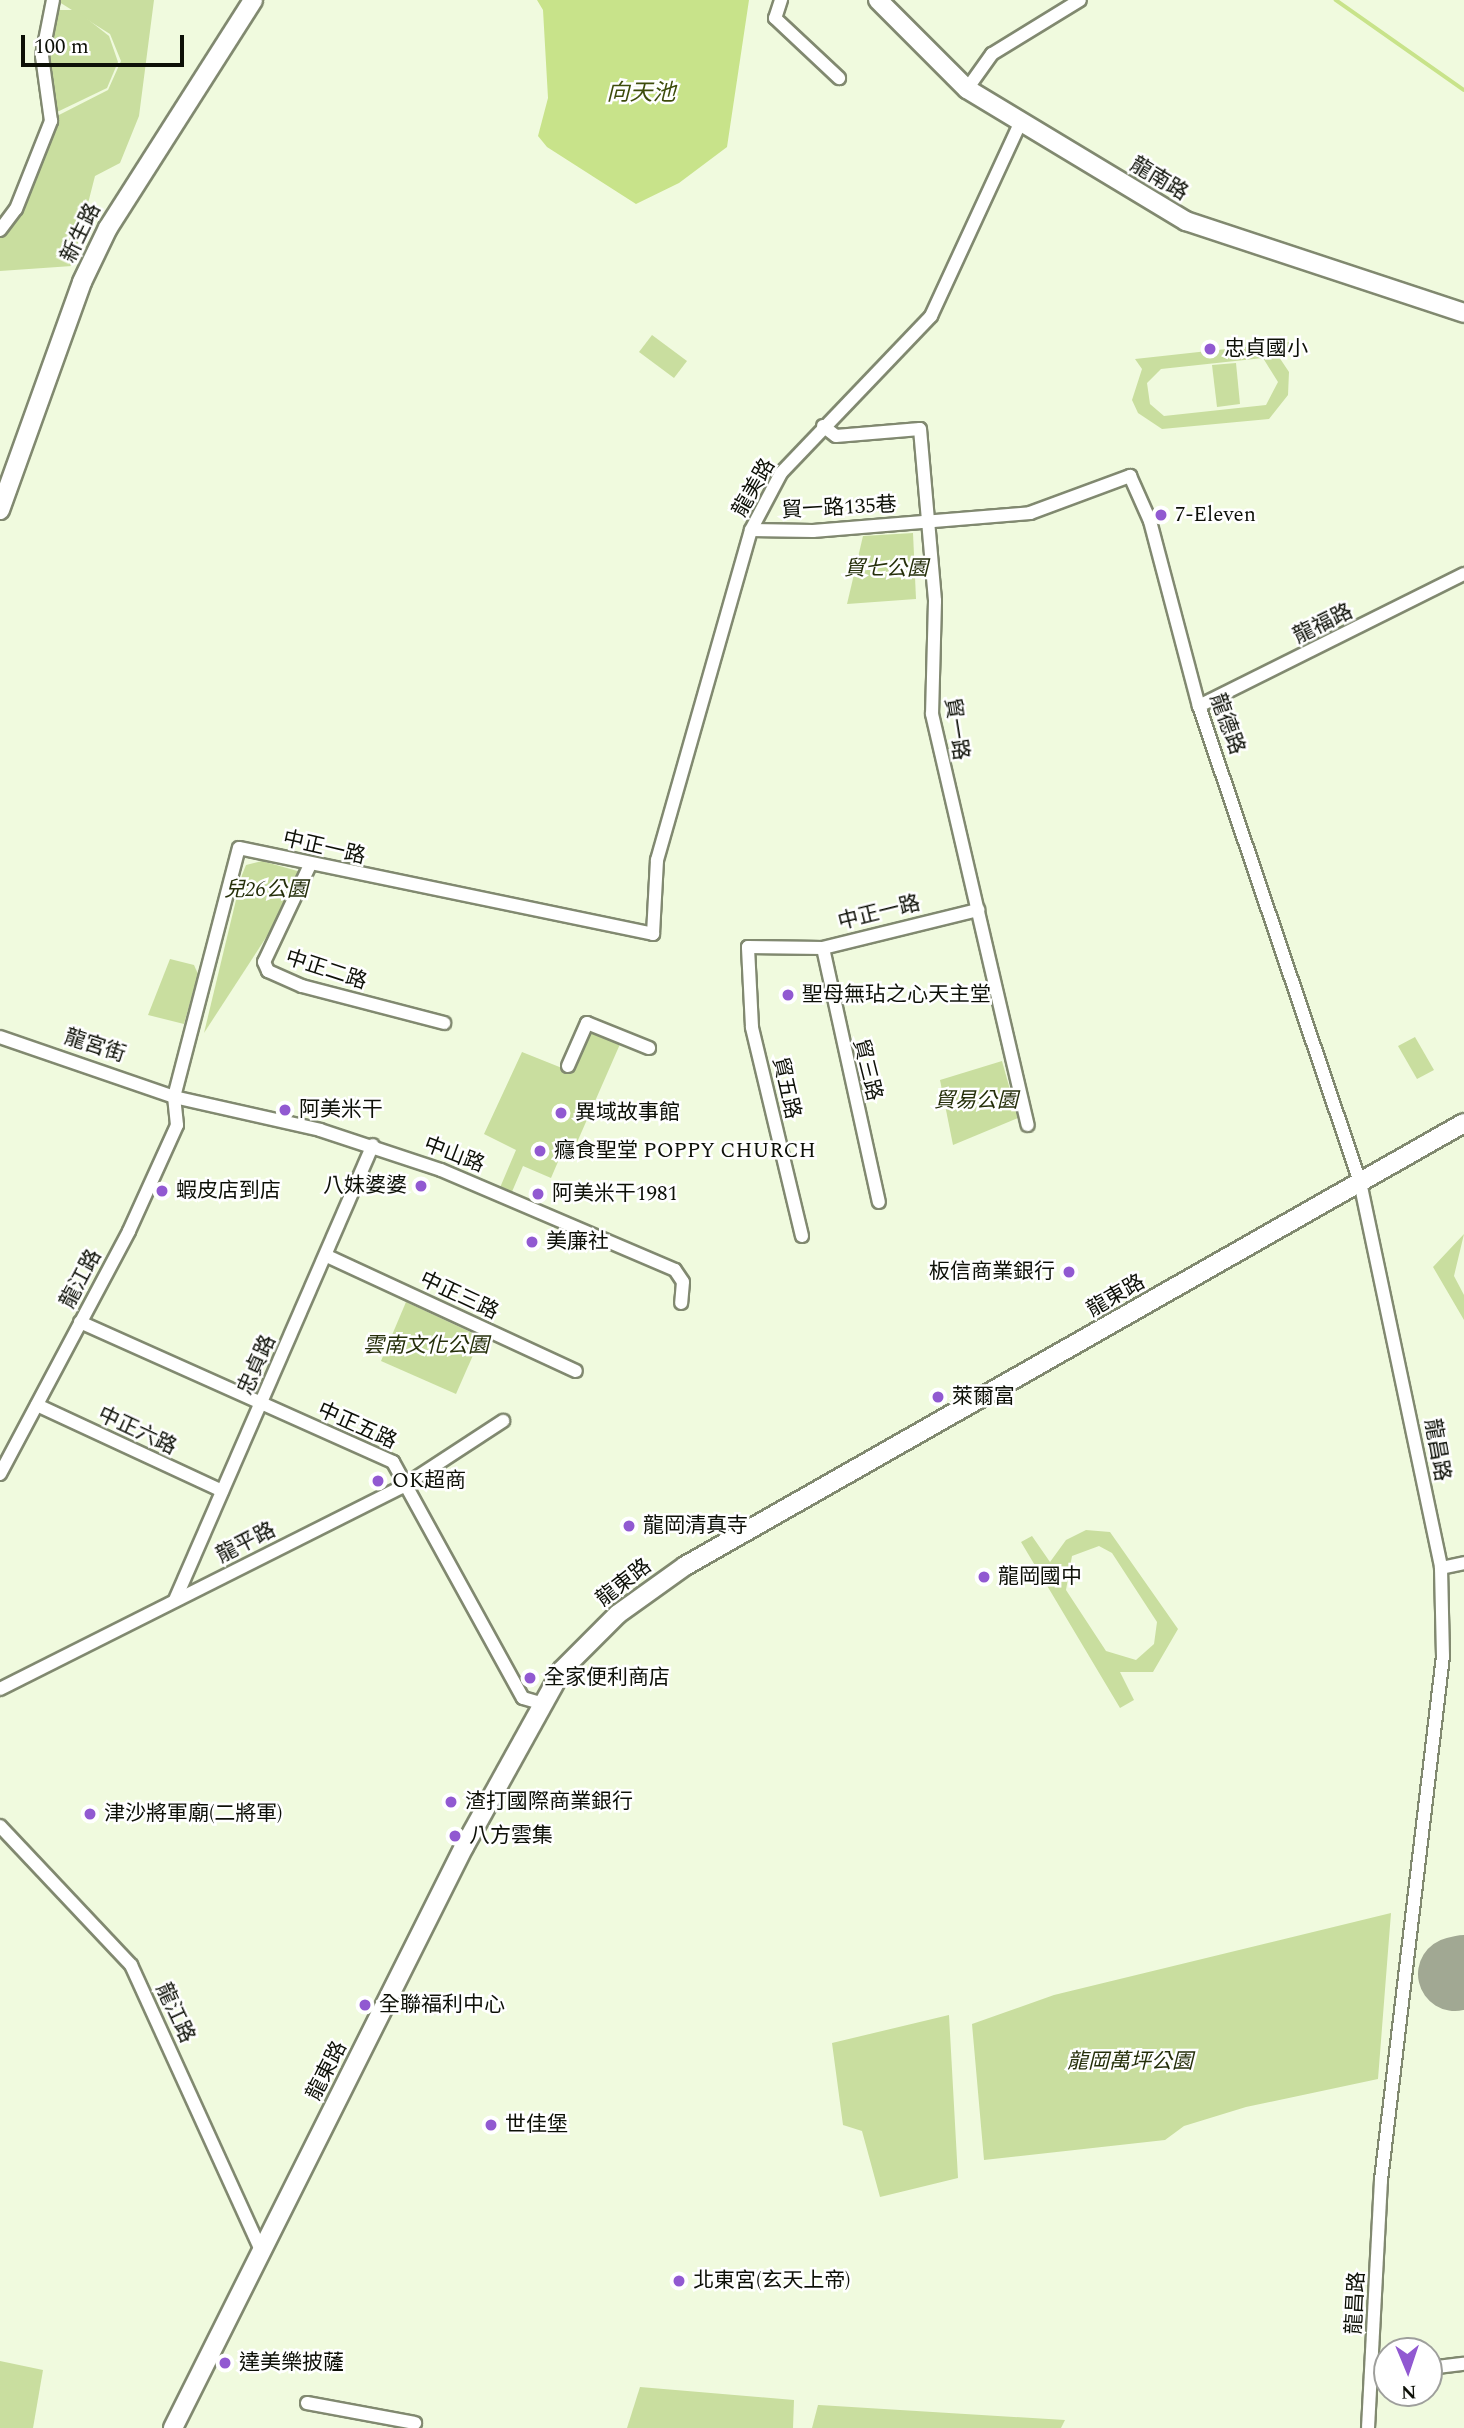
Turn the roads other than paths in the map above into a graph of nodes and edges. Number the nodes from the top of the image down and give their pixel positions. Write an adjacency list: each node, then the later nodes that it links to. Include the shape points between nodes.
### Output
1 (53, 0): 9 (street, via 42,56 51,121 16,209)
2 (253, 0): 12 (street, 新生路, via 128,190 103,239)
3 (781, 0): 6 (street, via 775,18)
4 (878, 0): 7 (street, 龍南路)
5 (1080, 0): 7 (street, via 992,54)
6 (839, 78)
7 (967, 89): 8 (street, 龍南路)
8 (1020, 123): 10 (street, 龍南路, via 1186,221); 11 (street, 龍美路, via 931,316)
9 (0, 230)
10 (1464, 313)
11 (823, 426): 13 (street, 貿一路, via 836,436 920,429); 14 (street, 龍美路, via 782,473)
12 (0, 510)
13 (928, 523): 14 (street, 貿一路135巷); 16 (street, 龍德路, via 1030,513 1130,476 1150,521); 18 (street, 貿一路, via 934,601 932,713)
14 (751, 530): 19 (street, 龍美路, via 657,860)
15 (1464, 574): 16 (street, 龍福路)
16 (1199, 706): 30 (street, 龍德路)
17 (309, 867): 19 (street, 中正一路, via 498,897 612,930); 22 (street, 中正二路, via 264,962 268,971 302,986); 26 (street, 中正一路, via 249,848 235,854)
18 (978, 910): 21 (street, 中正一路); 28 (street, 貿一路)
19 (653, 934)
20 (748, 947): 21 (street, 中正一路); 32 (street, 貿五路, via 752,1027)
21 (823, 948): 31 (street, 貿三路)
22 (444, 1023)
23 (0, 1037): 26 (street, 龍宮街)
24 (649, 1048): 25 (street, via 587,1023)
25 (568, 1066)
26 (174, 1097): 29 (street, 中山路); 35 (street, 龍江路, via 177,1125 156,1177)
27 (1464, 1123): 30 (street, 龍東路)
28 (1028, 1125)
29 (373, 1145): 33 (street, 忠貞路); 34 (street, 中山路, via 675,1270 683,1282)
30 (1360, 1182): 44 (street, 龍昌路); 47 (street, 龍東路, via 685,1566 618,1614 562,1670)
31 (878, 1202)
32 (802, 1236)
33 (327, 1256): 36 (street, 中正三路); 38 (street, 忠貞路)
34 (681, 1304)
35 (80, 1322): 37 (street, 龍江路); 38 (street, 中正五路)
36 (576, 1371)
37 (37, 1405): 40 (street, 龍江路); 42 (street, 中正六路)
38 (260, 1405): 41 (street, 中正五路, via 393,1462 402,1471); 42 (street, 忠貞路)
39 (503, 1421): 41 (street, 龍平路)
40 (0, 1474)
41 (402, 1487): 45 (street, 龍平路); 47 (street, 中正五路, via 523,1698)
42 (222, 1491): 45 (street, 忠貞路)
43 (1464, 1563): 44 (street)
44 (1441, 1568): 52 (street, 龍昌路, via 1444,1647 1381,2180)
45 (175, 1600): 46 (street, 龍平路)
46 (0, 1689)
47 (540, 1703): 49 (street, 龍東路)
48 (0, 1826): 49 (street, 龍江路, via 131,1965)
49 (262, 2252): 55 (street, 龍東路)
50 (1464, 2364): 51 (street)
51 (1443, 2366)
52 (1371, 2374): 56 (street, 龍昌路)
53 (307, 2403): 54 (street)
54 (415, 2423)
55 (173, 2428)
56 (1368, 2428)

